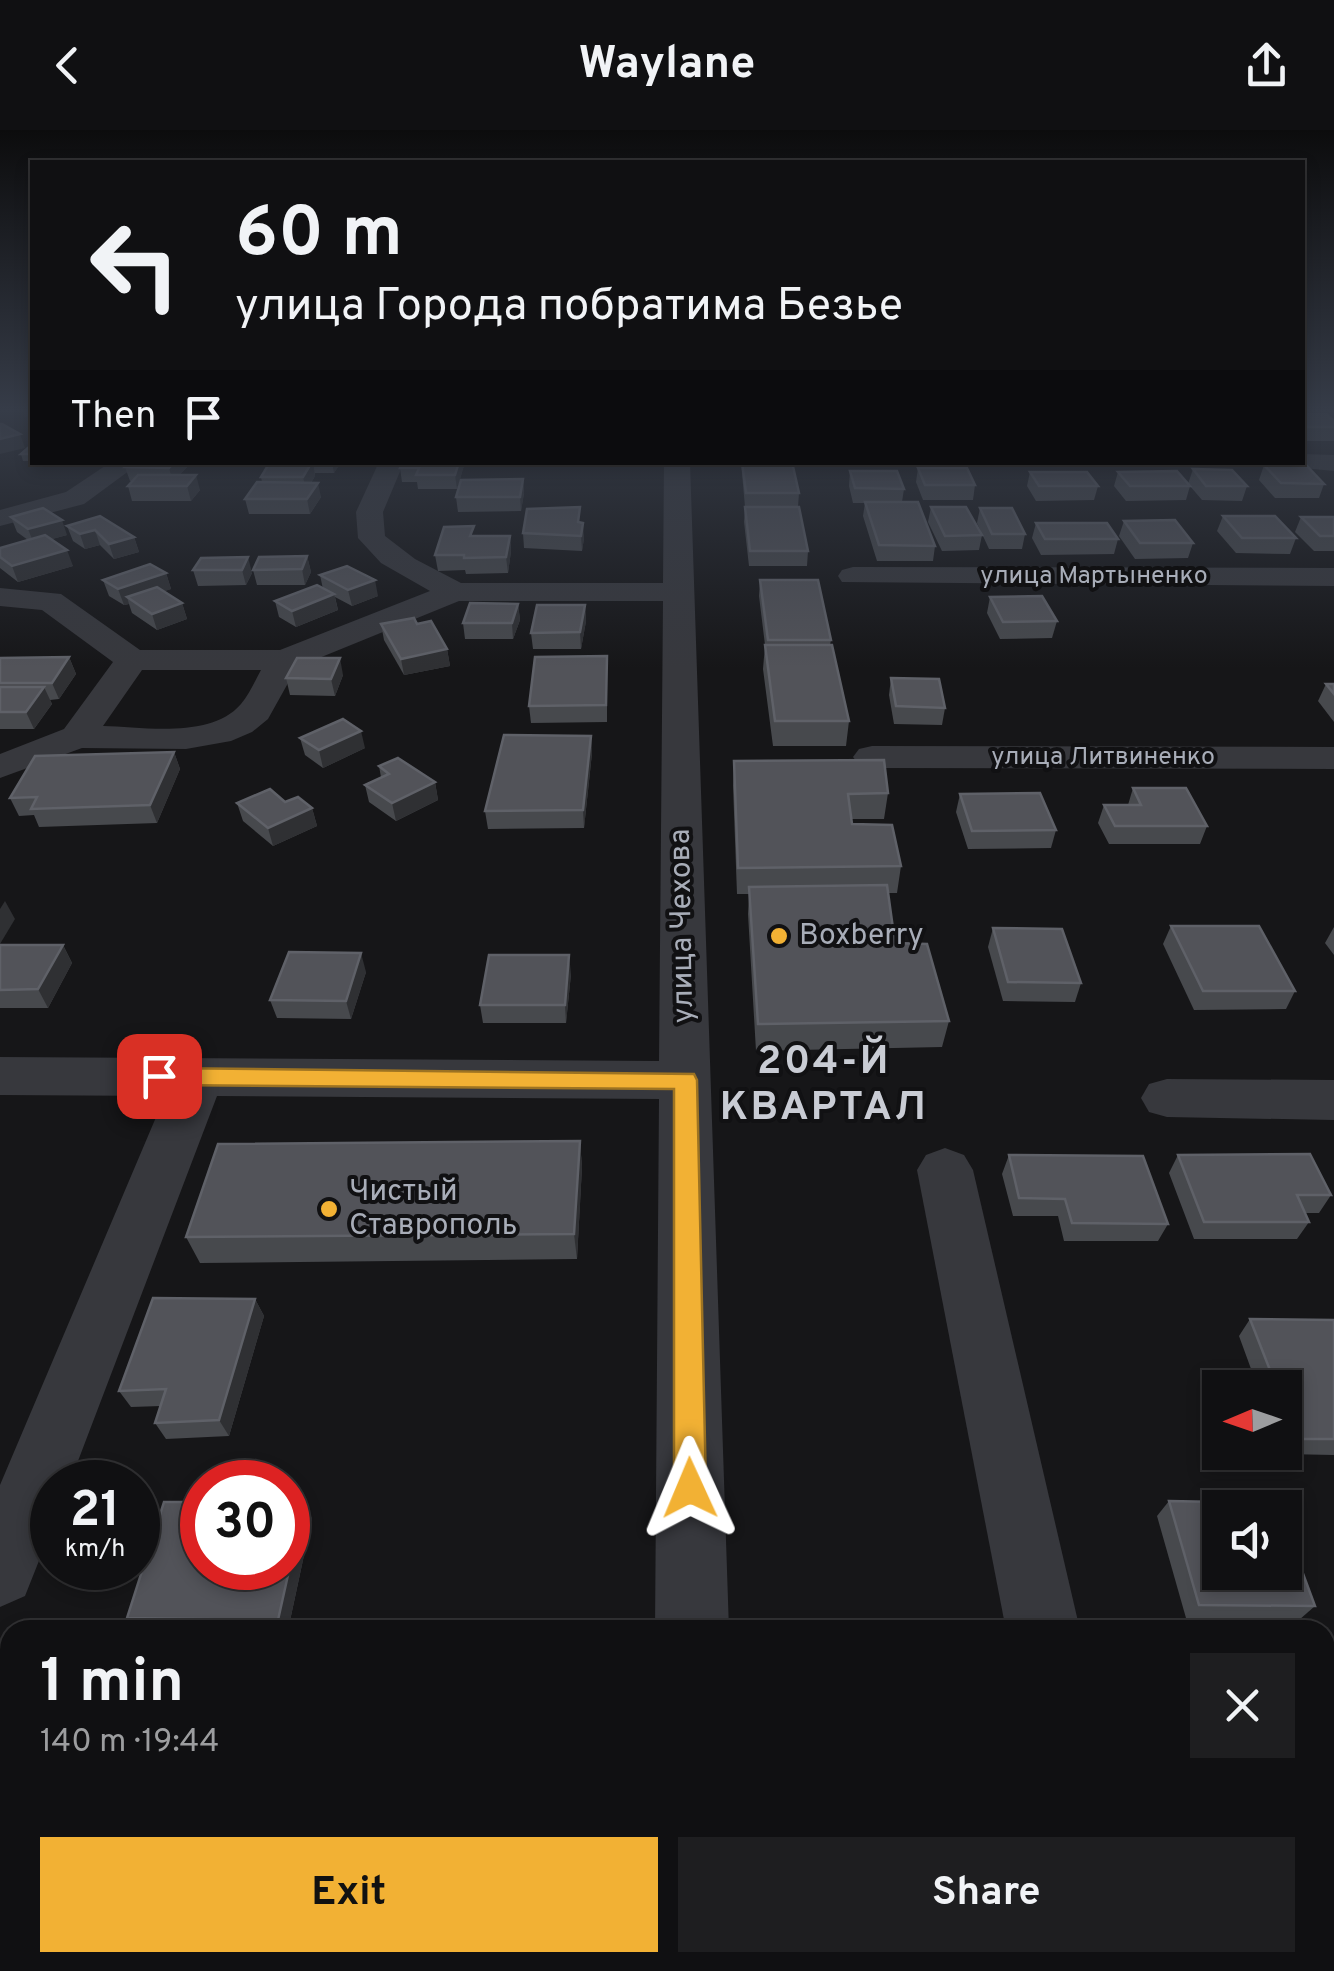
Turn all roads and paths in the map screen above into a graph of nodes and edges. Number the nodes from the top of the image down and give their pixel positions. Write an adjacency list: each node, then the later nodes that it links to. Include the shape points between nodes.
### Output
1 (78, 496): 4 (street)
2 (377, 496): 7 (street, via 368,528 375,546)
3 (678, 496): 8 (street, улица Чехова)
4 (0, 518)
5 (853, 576): 6 (street, улица Мартыненко)
6 (1334, 577)
7 (456, 592): 8 (street); 11 (street)
8 (680, 592): 18 (street, улица Чехова)
9 (0, 597): 10 (street, via 50,601)
10 (132, 660): 11 (street); 12 (street)
11 (284, 660): 12 (street, via 255,710 218,733)
12 (77, 737): 15 (street)
13 (872, 757): 14 (street, улица Литвиненко)
14 (1334, 758)
15 (0, 766)
16 (0, 1076): 17 (street)
17 (198, 1076): 18 (street); 22 (street)
18 (686, 1080): 23 (street, улица Чехова)
19 (1168, 1098): 20 (street)
20 (1329, 1110)
21 (945, 1170): 24 (street)
22 (0, 1571)
23 (692, 1620)
24 (1041, 1620)

